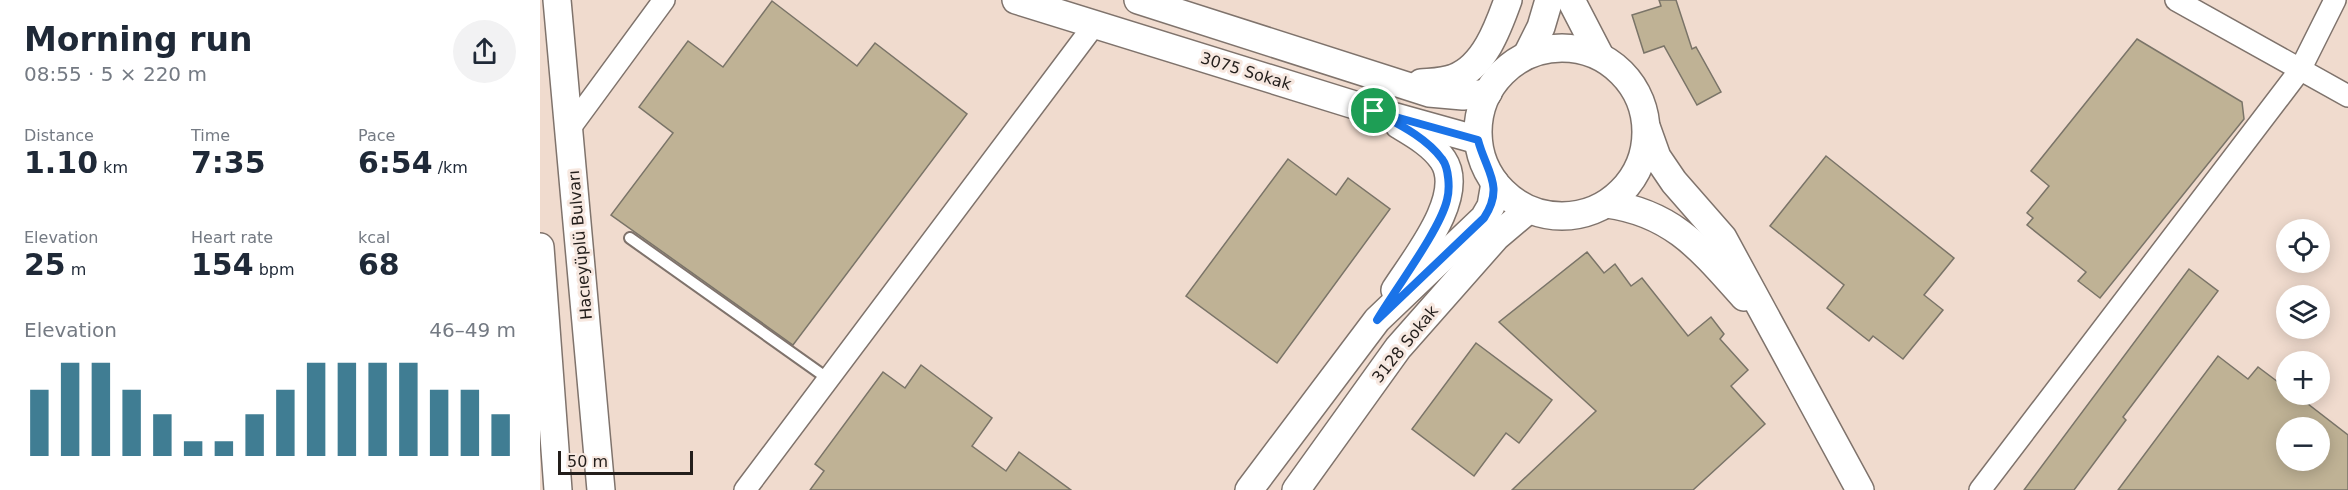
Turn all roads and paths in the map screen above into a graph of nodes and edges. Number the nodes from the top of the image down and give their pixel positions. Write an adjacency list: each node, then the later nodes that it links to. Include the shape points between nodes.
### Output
1 (557, 0): 12 (street, Hacıeyüplü Bulvarı)
2 (570, 0): 12 (street)
3 (664, 0): 21 (street)
4 (1016, 0): 11 (street, 3075 Sokak)
5 (1138, 0): 16 (street)
6 (1508, 0): 16 (street, via 1482,55 1471,67 1452,79)
7 (1549, 0): 13 (street)
8 (1571, 0): 14 (street)
9 (2176, 0): 15 (street)
10 (2335, 0): 15 (street)
11 (1095, 24): 19 (street, 3075 Sokak); 30 (street)
12 (562, 47): 21 (street, Hacıeyüplü Bulvarı)
13 (1527, 55): 14 (street, via 1543,49 1572,48); 17 (street, via 1496,80)
14 (1600, 56): 20 (street, via 1623,73 1639,97)
15 (2300, 70): 18 (street); 37 (street)
16 (1407, 85): 17 (street, via 1448,96)
17 (1488, 93): 22 (street, via 1482,105)
18 (2348, 96)
19 (1374, 111): 22 (street, 3075 Sokak); 28 (street, 3128 Sokak, via 1426,142 1444,161 1448,180 1447,200 1438,221)
20 (1646, 123): 24 (street, via 1644,150 1634,174); 29 (street, via 1657,157 1723,238)
21 (570, 128): 32 (street, Hacıeyüplü Bulvarı)
22 (1478, 140): 23 (street)
23 (1496, 183): 25 (street); 28 (street, 3128 Sokak, via 1491,207 1484,218)
24 (1606, 204): 25 (street, via 1570,216); 29 (street, via 1648,213 1684,234)
25 (1528, 210): 35 (street, 3128 Sokak, via 1496,237 1398,348)
26 (630, 238): 30 (lane)
27 (540, 247): 31 (street)
28 (1377, 320): 34 (street, 3128 Sokak)
29 (1770, 327): 36 (street)
30 (827, 378): 33 (street)
31 (558, 490)
32 (601, 490)
33 (745, 490)
34 (1249, 490)
35 (1296, 490)
36 (1860, 490)
37 (1980, 490)

